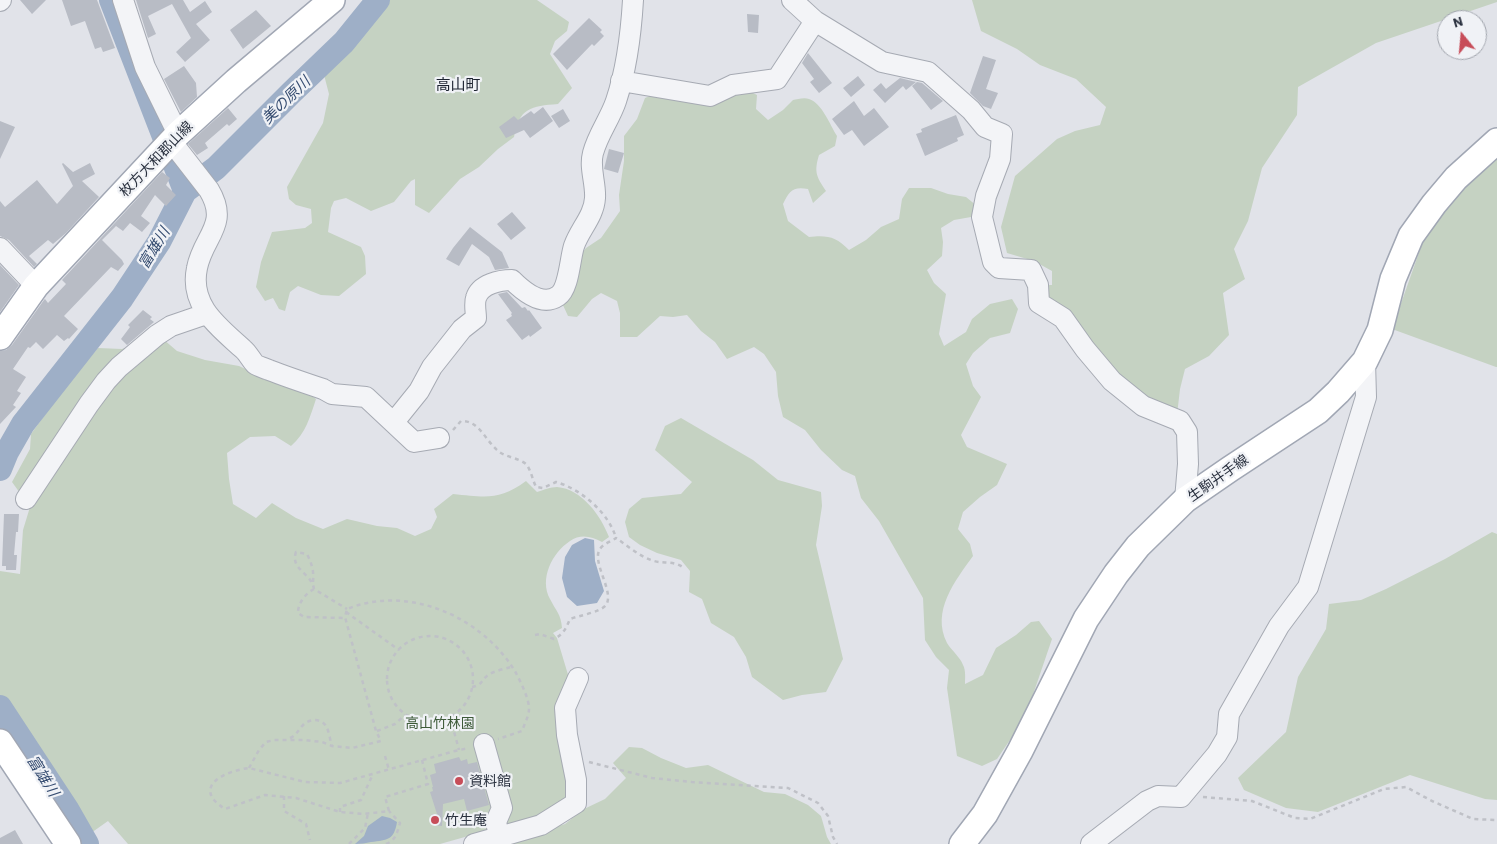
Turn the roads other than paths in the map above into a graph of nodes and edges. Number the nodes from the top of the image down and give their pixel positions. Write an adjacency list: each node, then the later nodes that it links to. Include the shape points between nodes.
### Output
1 (123, 0): 7 (street, via 145,66)
2 (332, 0): 7 (main road, 枚方大和郡山線, via 236,81)
3 (633, 0): 6 (street, via 630,46)
4 (792, 0): 5 (street)
5 (815, 21): 6 (street, via 777,78 732,85 710,96); 17 (street, via 882,62 928,72 971,110 985,127 1002,134 1000,159 982,217 993,262 1000,268 1031,270 1038,285 1039,303 1063,318 1112,381 1142,406 1180,422 1187,432)
6 (621, 82): 14 (street, via 592,155 593,211 574,245 565,286 559,296 535,297 522,291 512,280 501,280 483,288 476,298 476,318 432,367 419,391)
7 (175, 138): 10 (main road, 枚方大和郡山線); 11 (street, via 214,198 217,211 216,224 196,269 196,283)
8 (1497, 141): 13 (main road, 生駒井手線, via 1456,178 1411,236 1393,279 1380,330)
9 (0, 248): 10 (street)
10 (36, 286): 12 (main road, 枚方大和郡山線)
11 (206, 314): 14 (street, via 256,364 332,394 366,397); 16 (street, via 171,326 119,367 89,404)
12 (0, 337)
13 (1365, 361): 17 (main road, 生駒井手線, via 1318,411); 25 (street, via 1366,397 1308,587 1280,626 1229,714 1228,737 1181,796 1158,796 1147,801)
14 (394, 422): 15 (street, via 414,442)
15 (439, 438)
16 (26, 499)
17 (1185, 500): 24 (main road, 生駒井手線, via 1138,546 1086,619 985,814)
18 (578, 678): 21 (street, via 565,708 576,780 576,803 541,825)
19 (0, 742): 22 (main road)
20 (484, 744): 21 (street, via 502,808 496,822)
21 (499, 836): 23 (street)
22 (68, 844)
23 (474, 844)
24 (962, 844)
25 (1091, 844)

